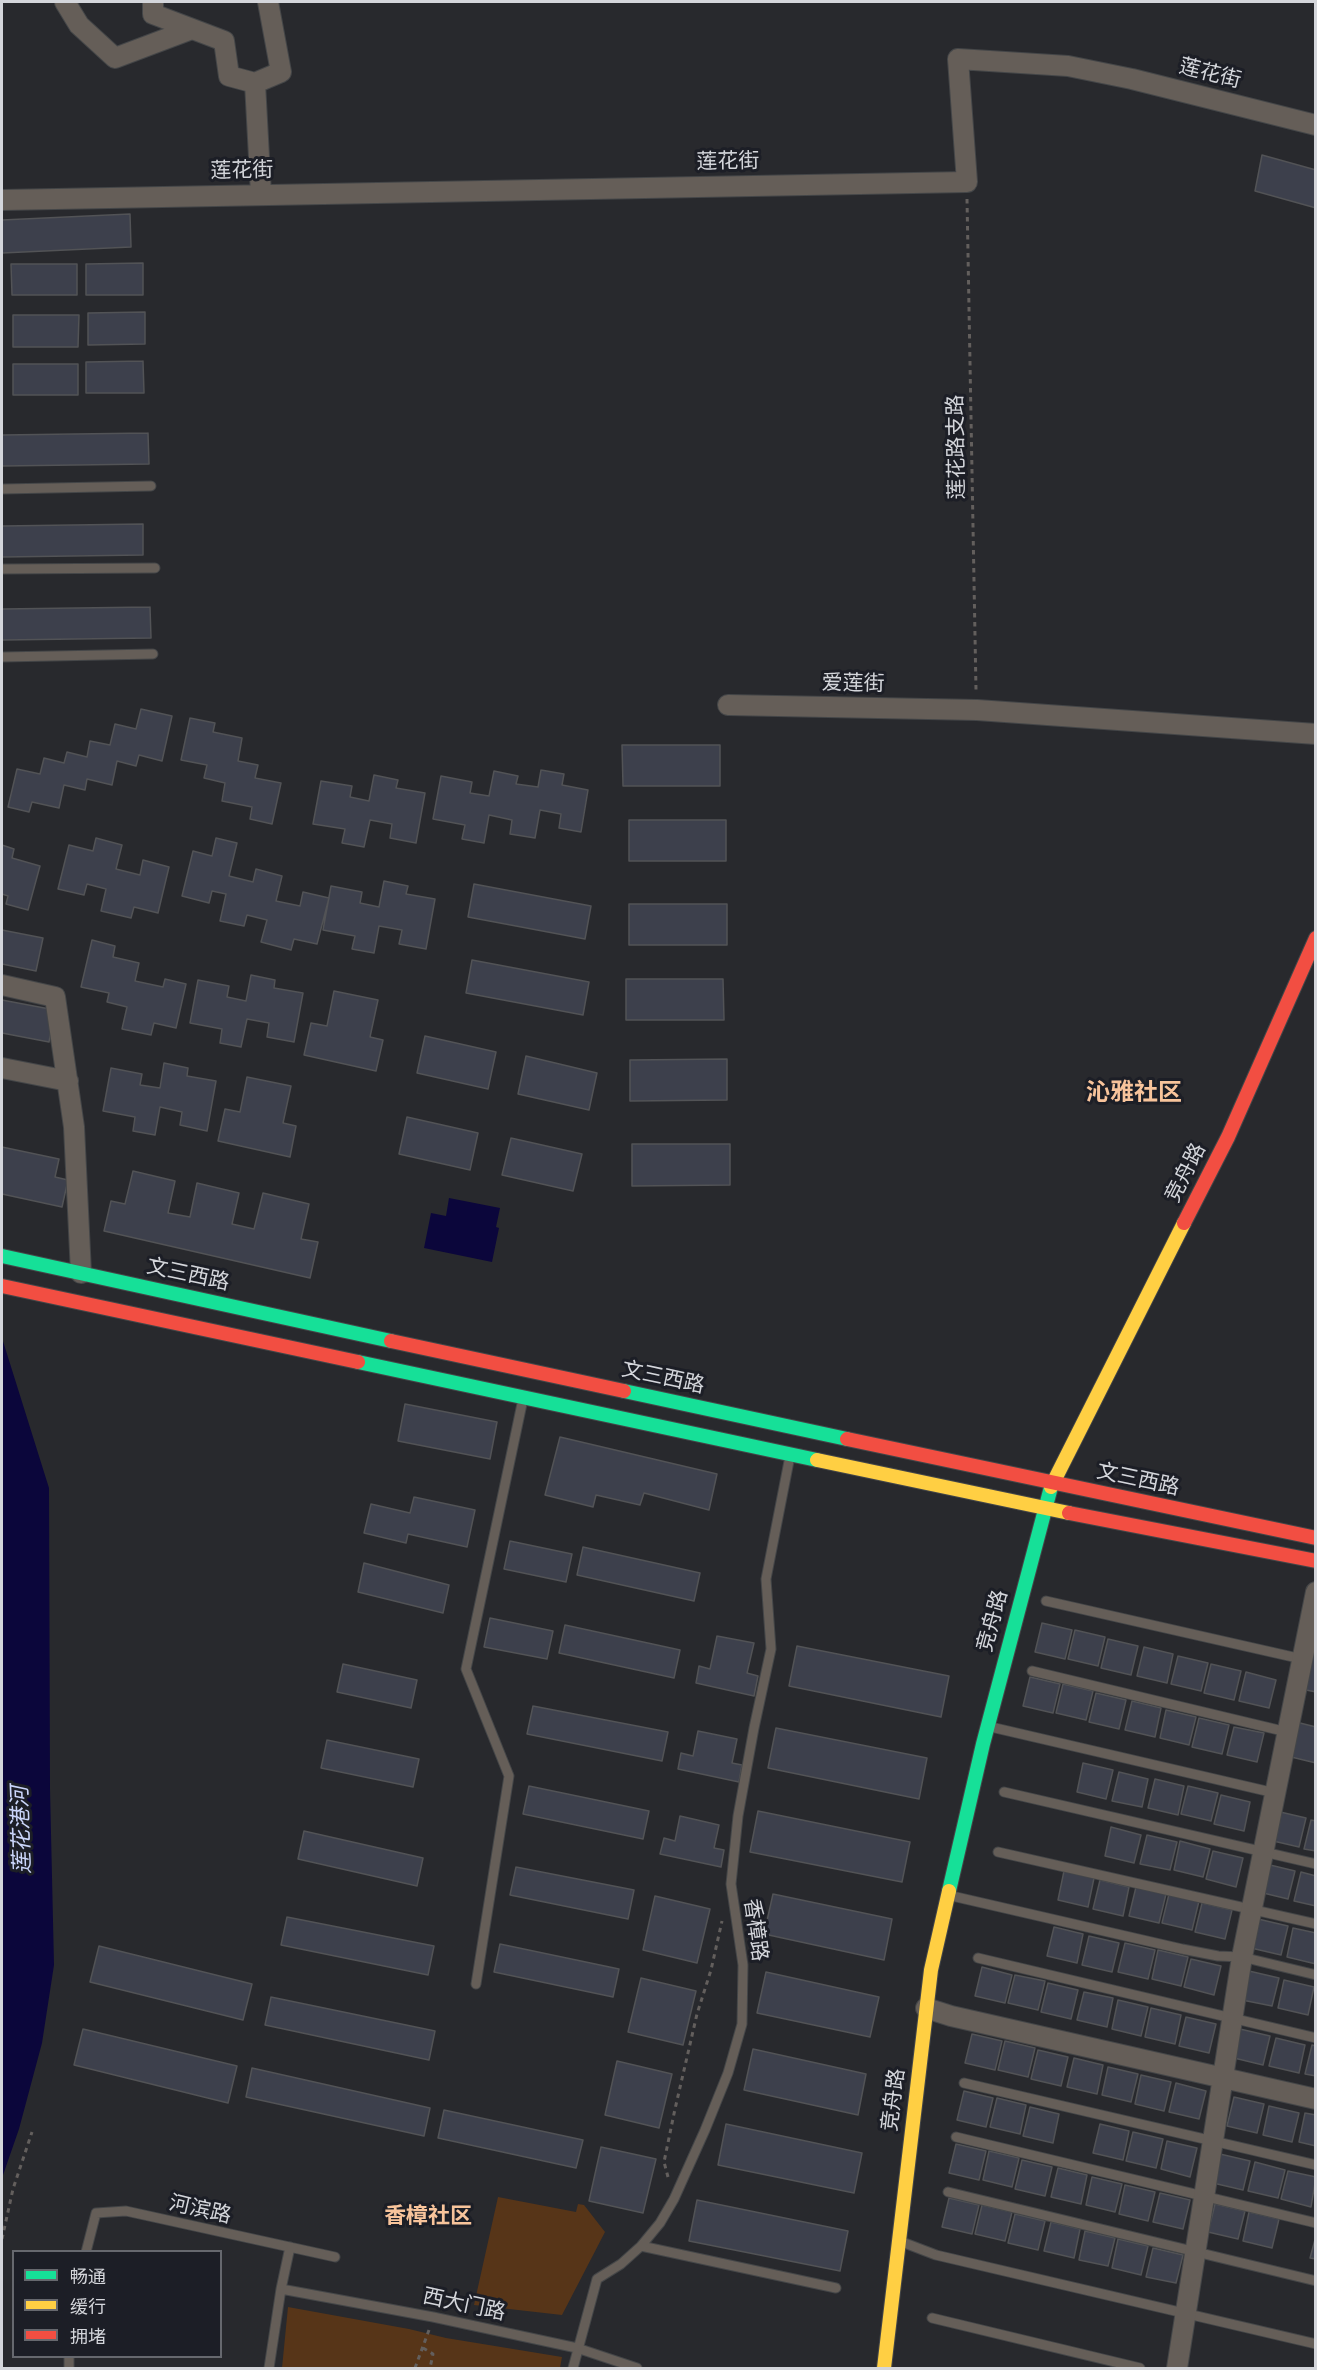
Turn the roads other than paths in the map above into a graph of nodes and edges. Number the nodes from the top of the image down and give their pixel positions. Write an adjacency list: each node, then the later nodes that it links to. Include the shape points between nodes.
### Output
1 (65, 2): 4 (street, via 79,25 115,58)
2 (153, 2): 4 (street, via 153,14)
3 (268, 2): 5 (street, via 281,72)
4 (192, 28): 5 (street, via 224,41 229,76)
5 (255, 83): 7 (street)
6 (1316, 125): 7 (street, 莲花街, via 1068,66 958,59 967,182)
7 (261, 194): 8 (street, 莲花街)
8 (2, 200)
9 (151, 486): 10 (lane)
10 (2, 489)
11 (155, 568): 12 (lane)
12 (2, 569)
13 (153, 654): 14 (lane)
14 (2, 657)
15 (728, 705): 16 (street, 爱莲街, via 976,710)
16 (1316, 734)
17 (1316, 938): 26 (main road, 竞舟路, via 1228,1137)
18 (2, 985): 20 (street, via 55,997)
19 (2, 1068): 20 (street)
20 (68, 1081): 22 (street)
21 (4, 1256): 22 (main road, 文三西路)
22 (81, 1273): 26 (main road, 文三西路)
23 (4, 1287): 24 (main road)
24 (524, 1397): 25 (main road); 47 (lane, via 466,1669 509,1776)
25 (790, 1454): 27 (main road); 62 (lane, 香樟路, via 766,1579 771,1649 738,1816 731,1884 743,1965 742,2024 728,2073 674,2199)
26 (1052, 1484): 27 (main road, 竞舟路); 28 (main road, 文三西路)
27 (1044, 1508): 29 (main road); 34 (main road, 竞舟路)
28 (1316, 1538)
29 (1316, 1561)
30 (1316, 1592): 32 (street)
31 (1046, 1601): 32 (lane)
32 (1302, 1659): 35 (street)
33 (1032, 1671): 35 (lane)
34 (987, 1726): 37 (lane); 41 (main road, 竞舟路)
35 (1287, 1732): 37 (street)
36 (1004, 1792): 38 (lane)
37 (1275, 1793): 38 (street)
38 (1263, 1851): 40 (lane); 42 (street)
39 (998, 1852): 42 (lane)
40 (1316, 1864)
41 (948, 1895): 44 (lane, via 1218,1956); 48 (main road, 竞舟路)
42 (1251, 1909): 43 (lane); 44 (street)
43 (1316, 1924)
44 (1242, 1957): 46 (lane); 49 (street)
45 (978, 1958): 49 (lane)
46 (1316, 1975)
47 (476, 1984)
48 (926, 2008): 51 (street); 60 (main road, 竞舟路)
49 (1232, 2018): 50 (lane); 51 (street)
50 (1316, 2037)
51 (1223, 2079): 53 (street); 55 (street)
52 (964, 2083): 55 (lane)
53 (1316, 2099)
54 (956, 2137): 58 (lane)
55 (1212, 2140): 56 (lane); 58 (street)
56 (1316, 2164)
57 (948, 2192): 64 (lane)
58 (1203, 2197): 59 (lane); 64 (street)
59 (1316, 2223)
60 (899, 2241): 69 (lane, via 936,2255); 76 (main road, 竞舟路)
61 (290, 2247): 63 (lane, 河滨路, via 126,2211 96,2213); 65 (lane, 河滨路); 68 (lane)
62 (641, 2247): 67 (lane); 72 (lane, 香樟路, via 597,2279)
63 (87, 2250)
64 (1194, 2253): 66 (lane); 69 (street)
65 (335, 2257)
66 (1316, 2281)
67 (836, 2288)
68 (280, 2289): 72 (lane, 西大门路); 73 (lane)
69 (1184, 2314): 71 (lane); 78 (street)
70 (932, 2318): 77 (lane)
71 (1316, 2344)
72 (577, 2348): 74 (lane, 香樟路); 75 (lane, 西大门路)
73 (269, 2368)
74 (573, 2368)
75 (637, 2368)
76 (885, 2368)
77 (1140, 2368)
78 (1177, 2368)

